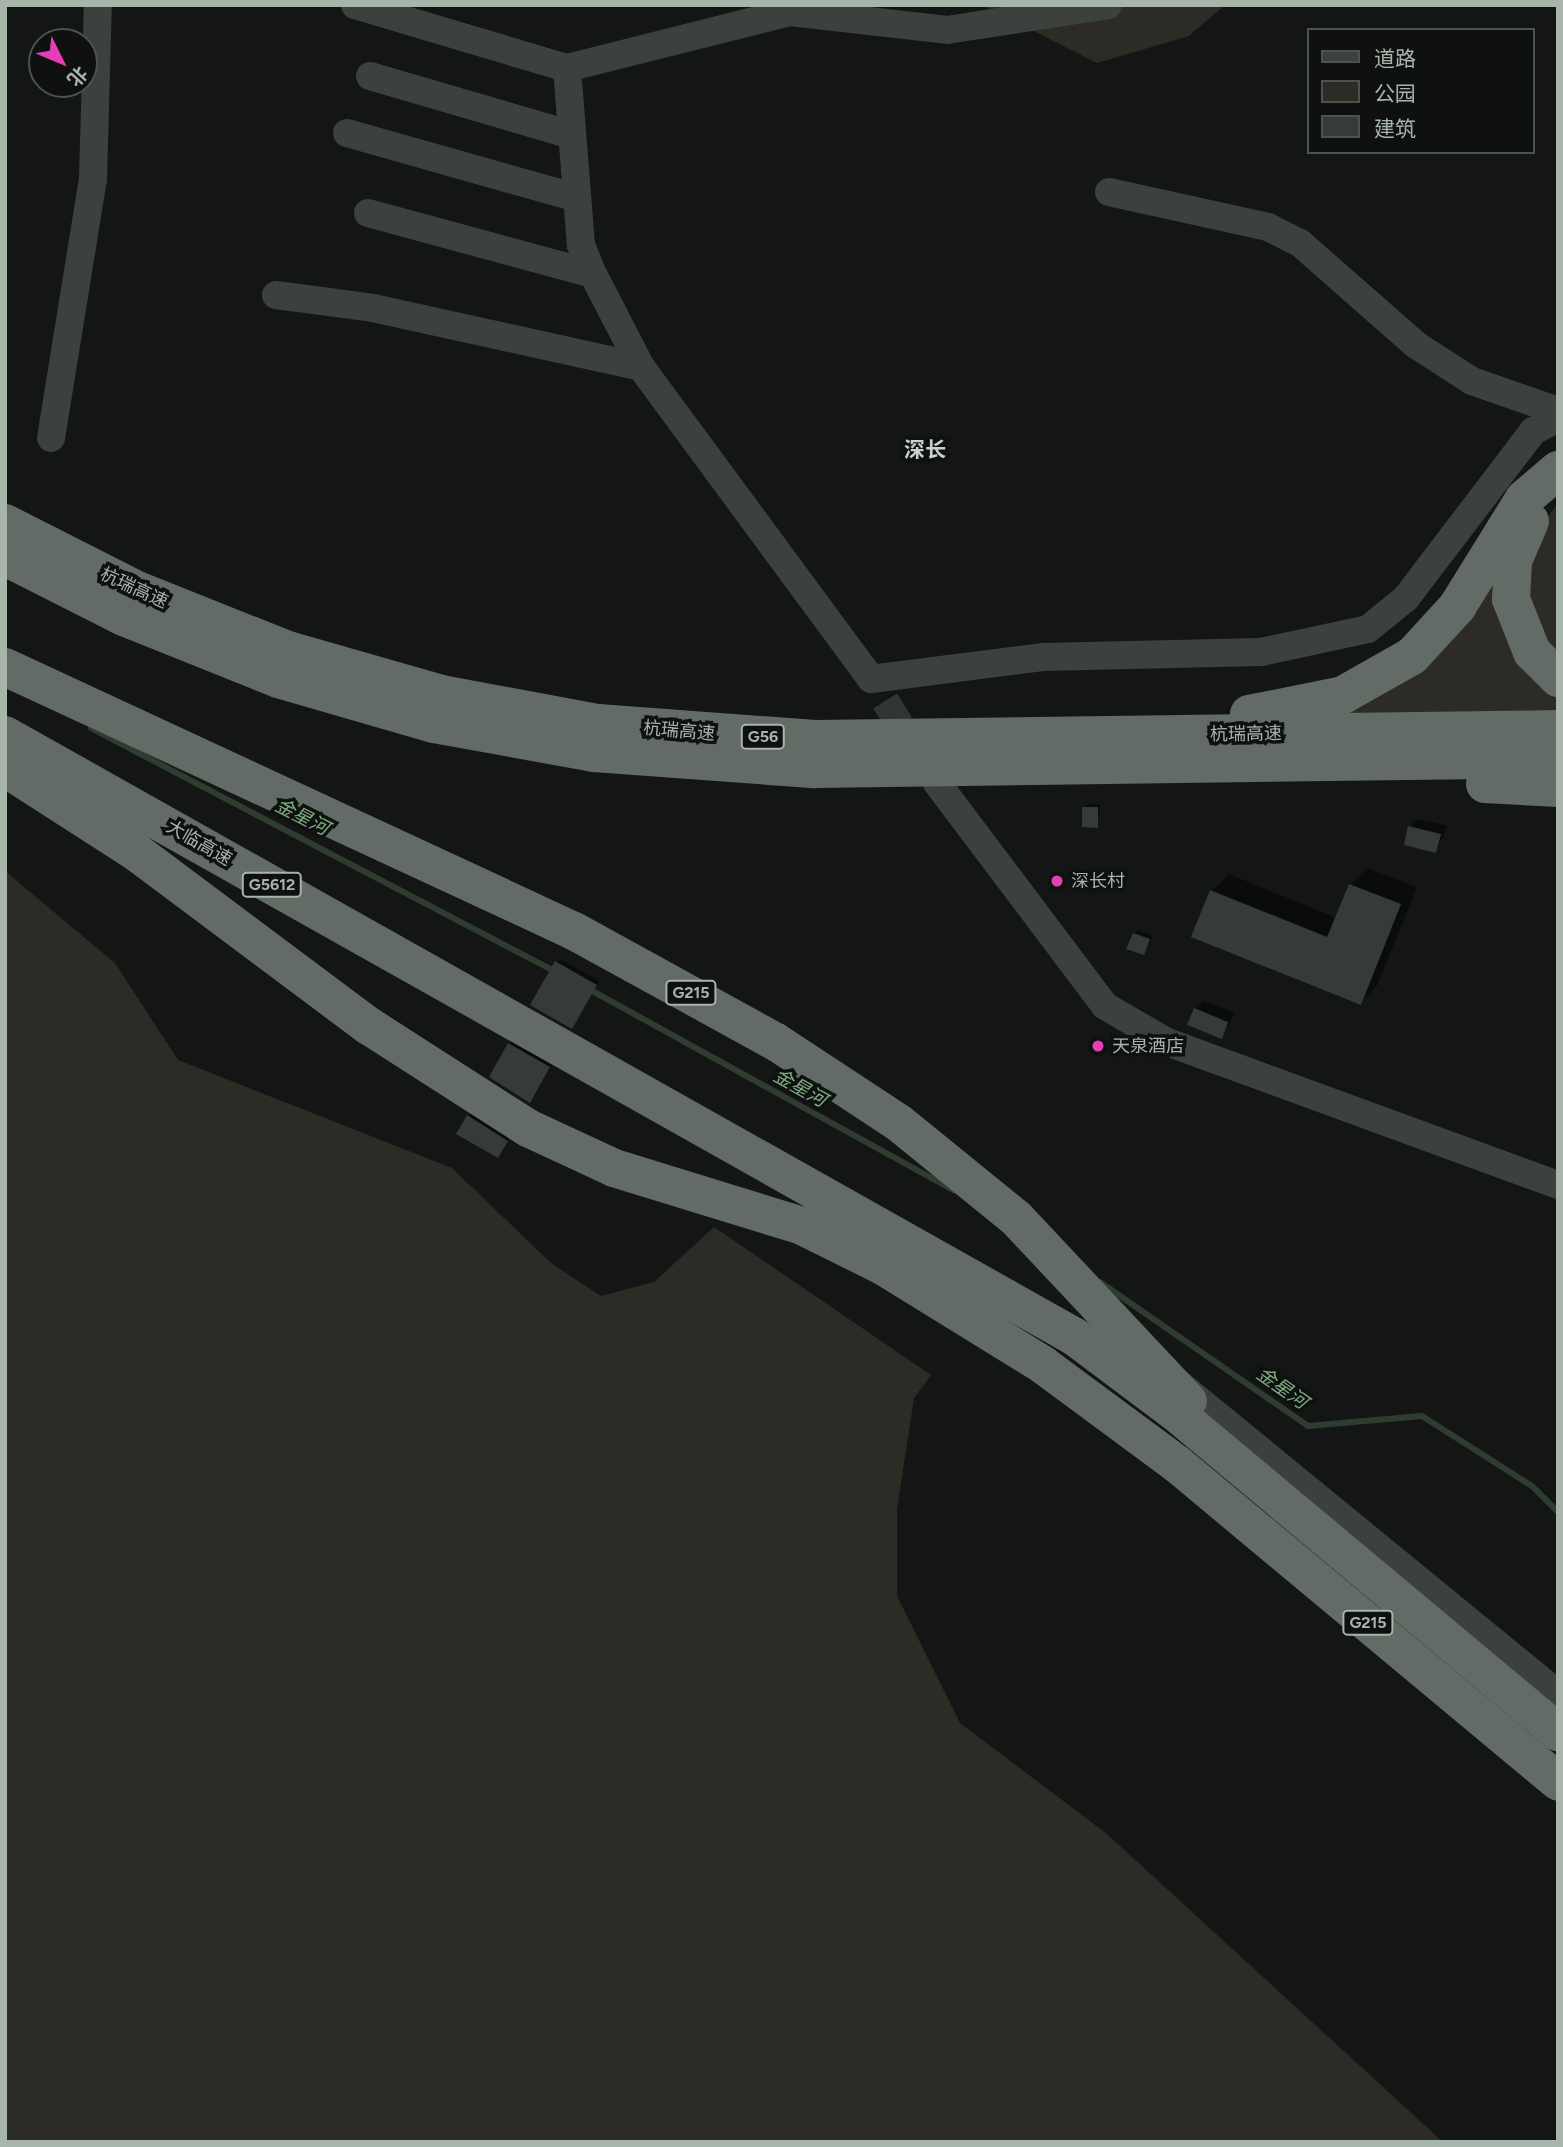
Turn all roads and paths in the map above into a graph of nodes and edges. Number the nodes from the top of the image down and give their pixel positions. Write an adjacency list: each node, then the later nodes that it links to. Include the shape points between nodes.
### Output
1 (97, 5): 16 (street, via 93,179)
2 (355, 5): 4 (street)
3 (1108, 5): 4 (street, via 947,30 790,12)
4 (567, 68): 7 (street)
5 (370, 76): 7 (street)
6 (347, 134): 9 (street)
7 (572, 135): 9 (street)
8 (1109, 192): 14 (street, via 1268,227 1300,243 1416,345 1472,381)
9 (577, 198): 11 (street, via 581,245)
10 (368, 213): 11 (street)
11 (593, 274): 13 (street)
12 (276, 295): 13 (street, via 373,309)
13 (641, 367): 15 (street, via 878,690 1043,657 1261,652 1368,629 1406,598 1533,431)
14 (1558, 411)
15 (1558, 418)
16 (51, 438)
17 (1558, 470): 25 (highway, via 1516,509 1437,632 1381,677 1295,708)
18 (1558, 491): 22 (highway, via 1526,525 1510,580 1522,636)
19 (5, 523): 25 (highway, 杭瑞高速 / G56, via 237,632 377,678 493,705 651,729 760,737)
20 (5, 557): 27 (highway, 杭瑞高速 / G56, via 124,617 278,679 421,720 527,742 758,767)
21 (5, 667): 32 (highway, G215, via 574,931 776,1042 978,1185 1057,1257)
22 (1558, 678)
23 (1558, 729): 25 (highway, 杭瑞高速 / G56)
24 (5, 735): 34 (highway, 大临高速 / G5612, via 1075,1337)
25 (1071, 737)
26 (1558, 759): 27 (highway, 杭瑞高速 / G56)
27 (1182, 766): 30 (highway)
28 (5, 768): 33 (highway, G5612, via 136,852 369,1026 498,1110 575,1152 802,1226 883,1266 1043,1365)
29 (937, 783): 31 (street, via 1105,1006 1167,1042)
30 (1558, 788)
31 (1558, 1185)
32 (1161, 1371): 34 (highway, G215); 36 (street, via 1281,1462)
33 (1177, 1464): 35 (highway, G215)
34 (1261, 1484): 35 (highway); 37 (highway, G215)
35 (1239, 1515): 38 (highway, G215)
36 (1558, 1693)
37 (1558, 1732)
38 (1558, 1782)

